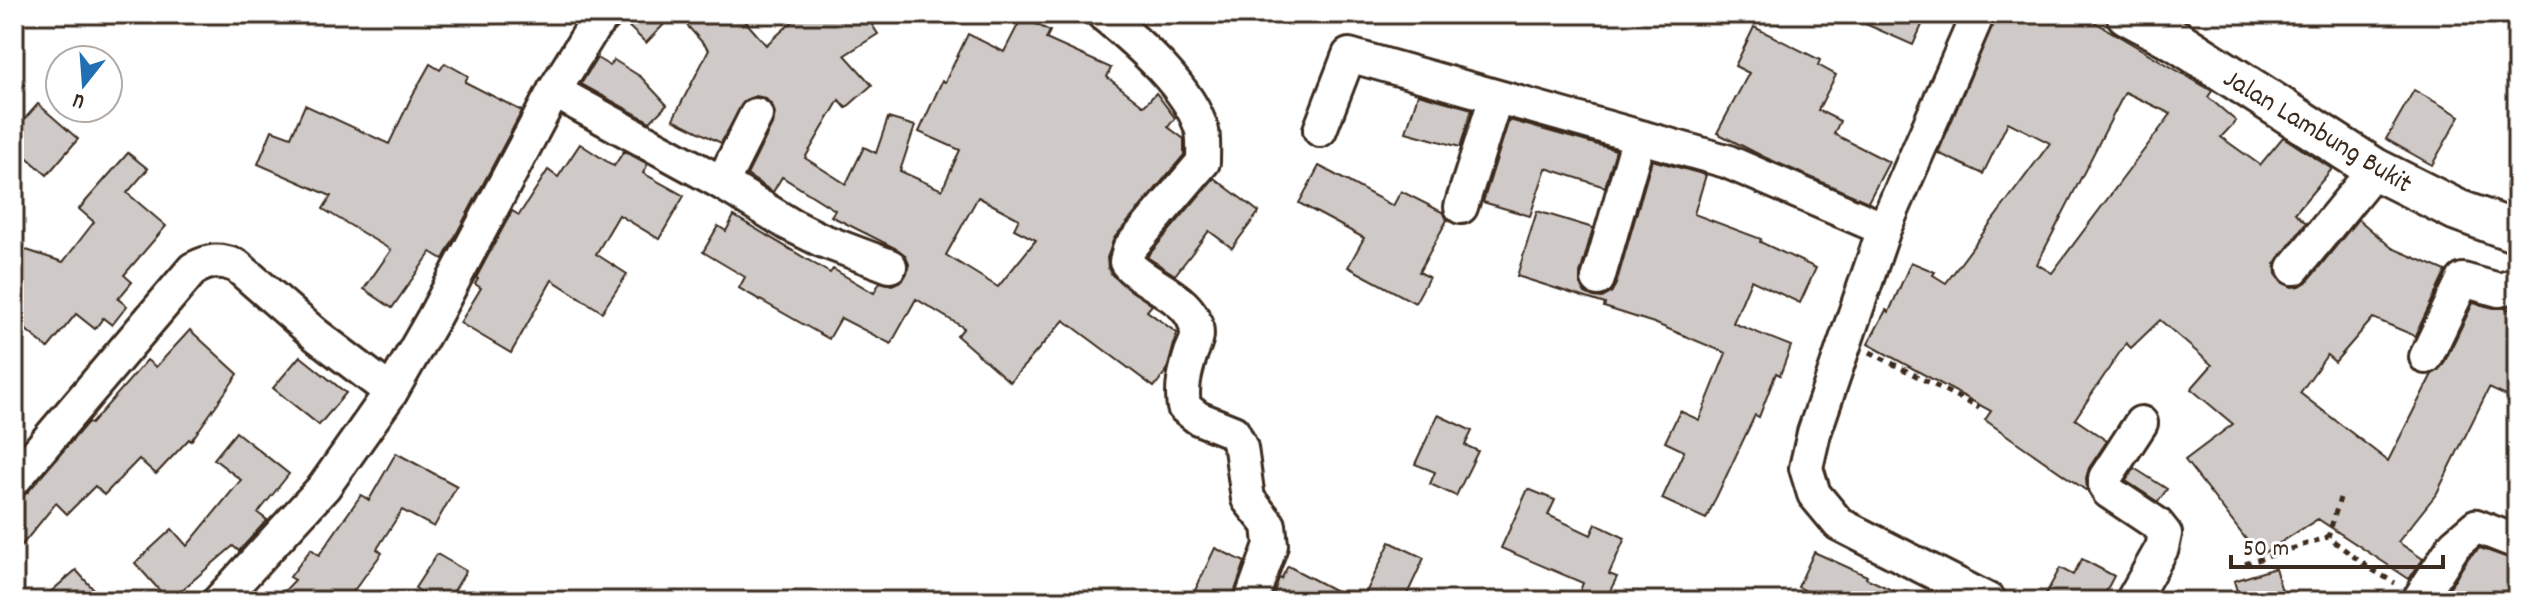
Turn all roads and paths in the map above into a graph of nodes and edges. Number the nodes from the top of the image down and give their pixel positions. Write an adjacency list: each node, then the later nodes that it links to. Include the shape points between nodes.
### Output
1 (606, 14): 5 (street)
2 (1103, 14): 31 (street, via 1145,49 1195,111 1203,135 1203,162 1129,249 1126,262 1190,314 1197,335 1182,379 1184,407 1233,432 1241,448 1248,499 1269,525 1271,545)
3 (1978, 14): 13 (street)
4 (2127, 14): 10 (street, Jalan Lambung Bukit)
5 (554, 91): 11 (street); 21 (street)
6 (1496, 97): 8 (street, via 1349,55); 9 (street); 12 (street)
7 (756, 115): 11 (street)
8 (1320, 130)
9 (1639, 137): 13 (street, via 1726,161); 17 (street)
10 (2375, 169): 14 (street, Jalan Lambung Bukit, via 2457,210); 16 (street)
11 (722, 183): 15 (street, via 821,240)
12 (1461, 207)
13 (1884, 229): 19 (street)
14 (2517, 232)
15 (890, 266)
16 (2294, 268)
17 (1598, 279)
18 (2517, 285): 20 (street, via 2499,290 2463,280)
19 (1847, 341): 22 (path); 32 (street, via 1806,468 1814,494 1839,524)
20 (2426, 357)
21 (391, 392): 24 (street, via 237,266 208,261 193,269); 29 (street, via 324,487)
22 (1979, 408)
23 (2141, 423): 33 (street, via 2105,478 2109,492 2165,534)
24 (14, 480)
25 (2340, 498): 26 (path)
26 (2328, 537): 28 (path); 30 (path)
27 (2517, 542): 30 (street, via 2476,526 2455,544)
28 (2245, 564)
29 (227, 598)
30 (2419, 599)
31 (1251, 601)
32 (1990, 601)
33 (2132, 601)

